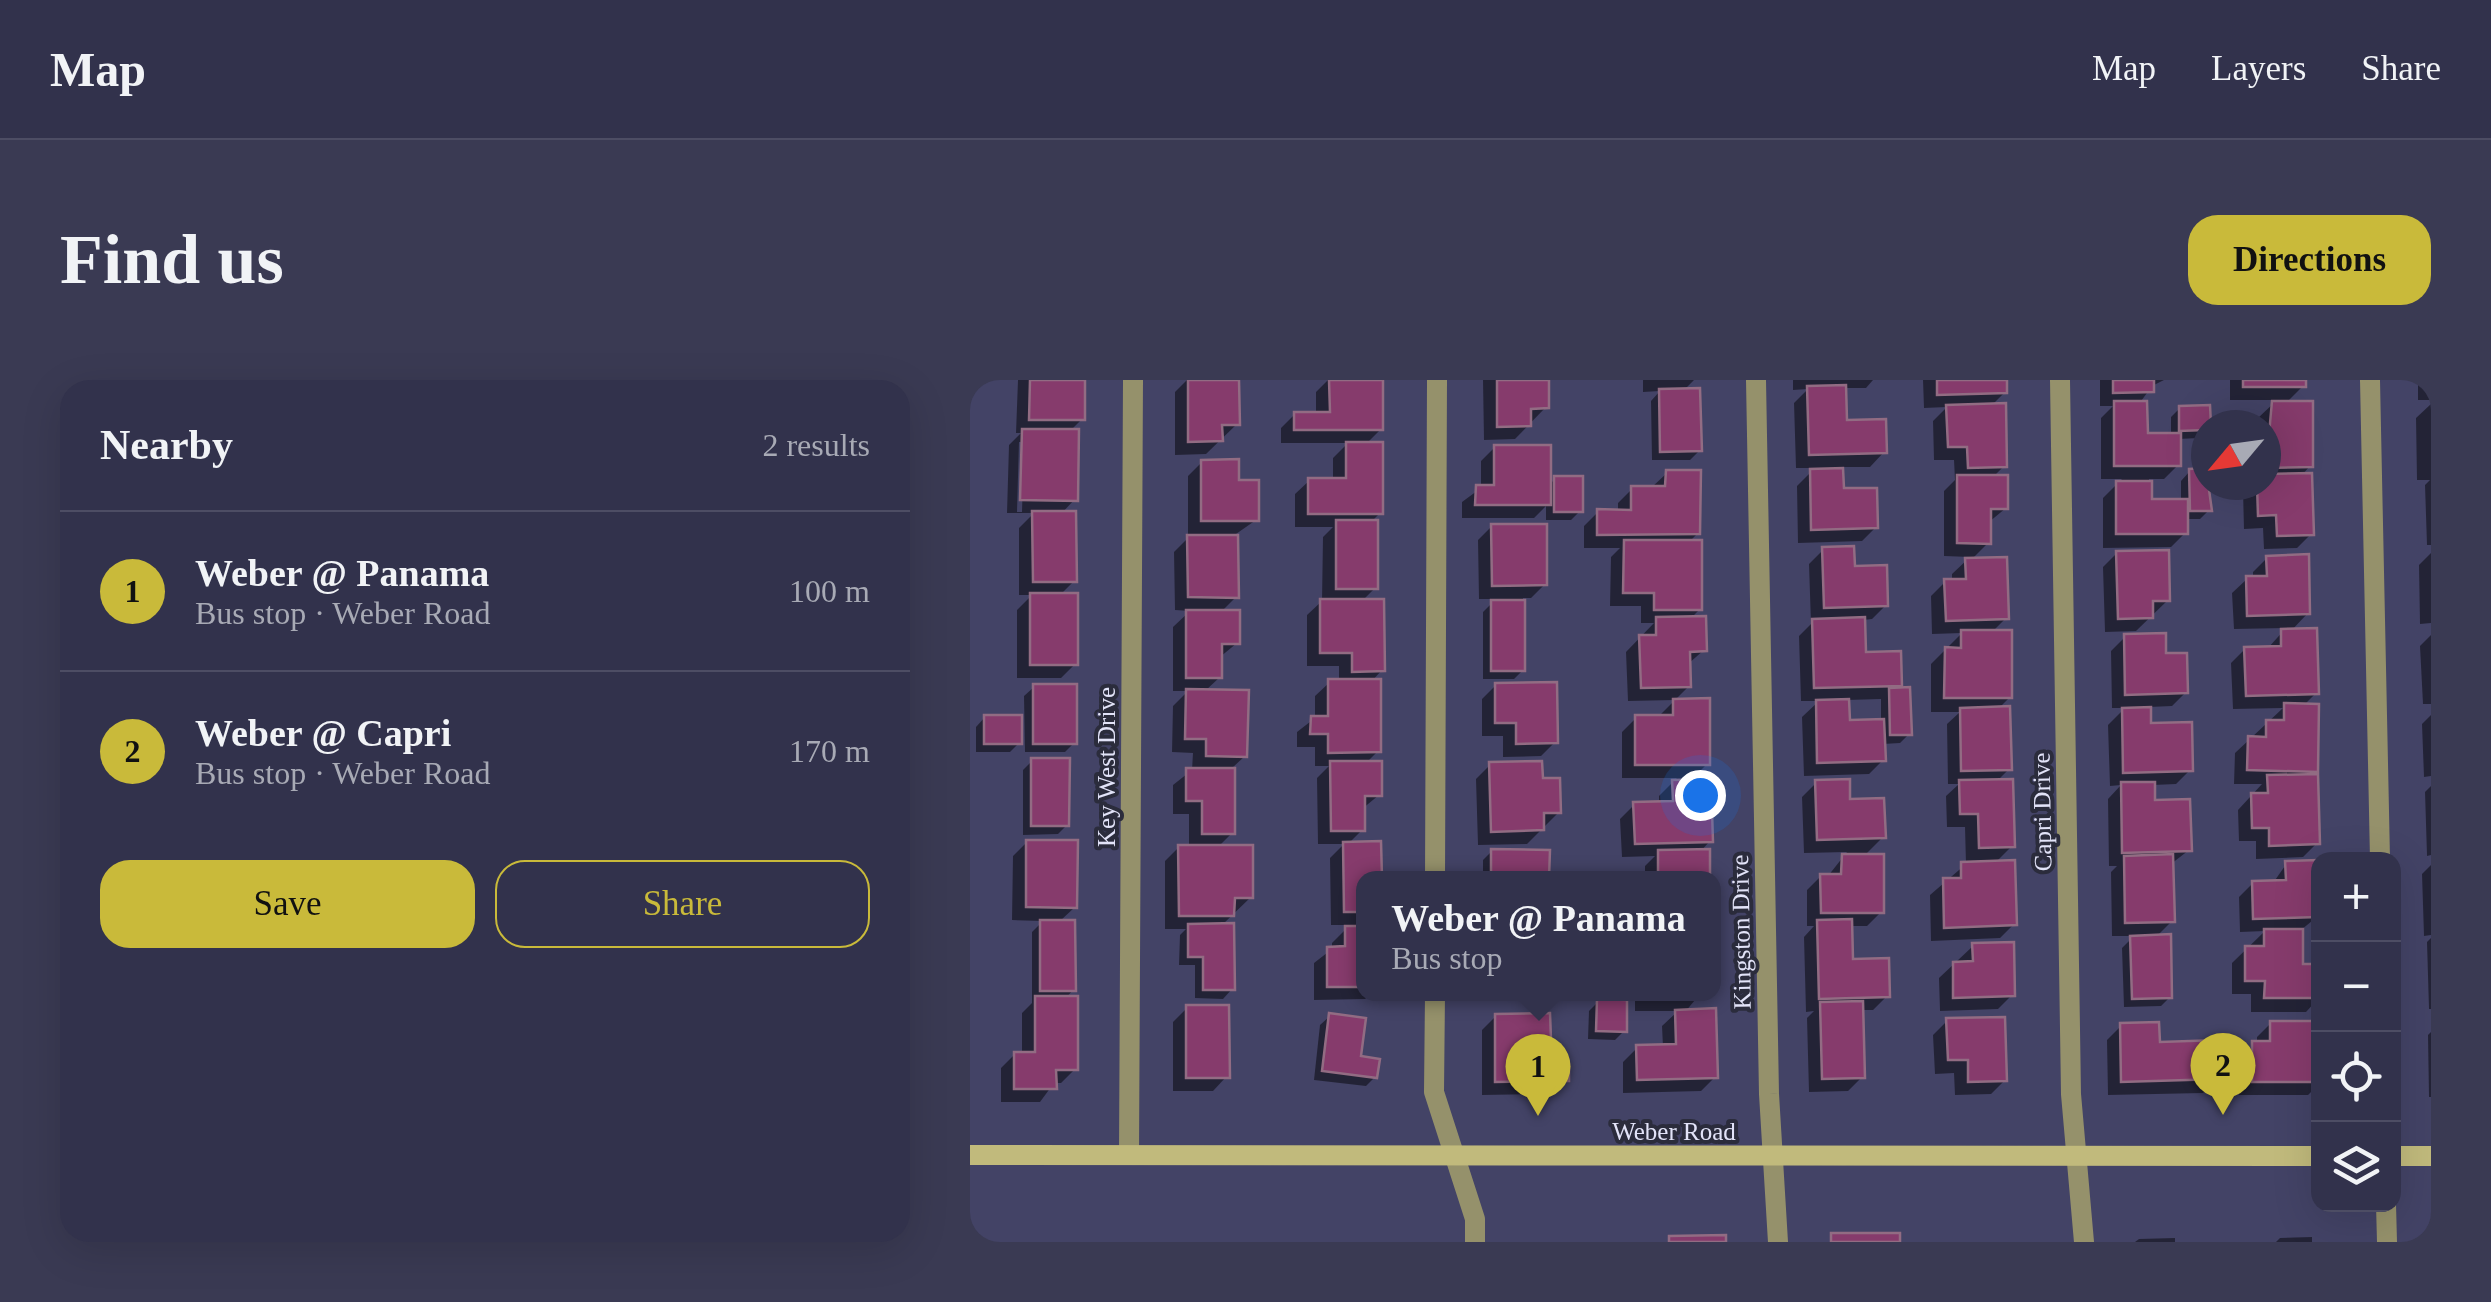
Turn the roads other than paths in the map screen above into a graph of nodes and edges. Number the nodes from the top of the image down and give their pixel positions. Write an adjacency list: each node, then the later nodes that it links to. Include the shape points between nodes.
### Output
1 (1133, 380): 10 (street, Key West Drive)
2 (1438, 380): 7 (street)
3 (1756, 380): 12 (street, Kingston Drive)
4 (2060, 380): 13 (street, Capri Drive, via 2071,1094)
5 (2370, 380): 6 (street)
6 (2380, 852)
7 (1435, 871)
8 (1434, 1001): 11 (street, via 1434,1092)
9 (970, 1154): 10 (main road, Weber Road)
10 (1129, 1155): 11 (main road, Weber Road)
11 (1454, 1155): 12 (main road, Weber Road); 18 (street, via 1475,1219)
12 (1774, 1156): 13 (main road, Weber Road); 19 (street, Kingston Drive)
13 (2079, 1156): 14 (main road, Weber Road); 20 (street, Capri Drive)
14 (2311, 1156)
15 (2401, 1156): 16 (main road)
16 (2431, 1156)
17 (2386, 1212): 21 (street)
18 (1475, 1242)
19 (1778, 1242)
20 (2084, 1242)
21 (2386, 1242)

